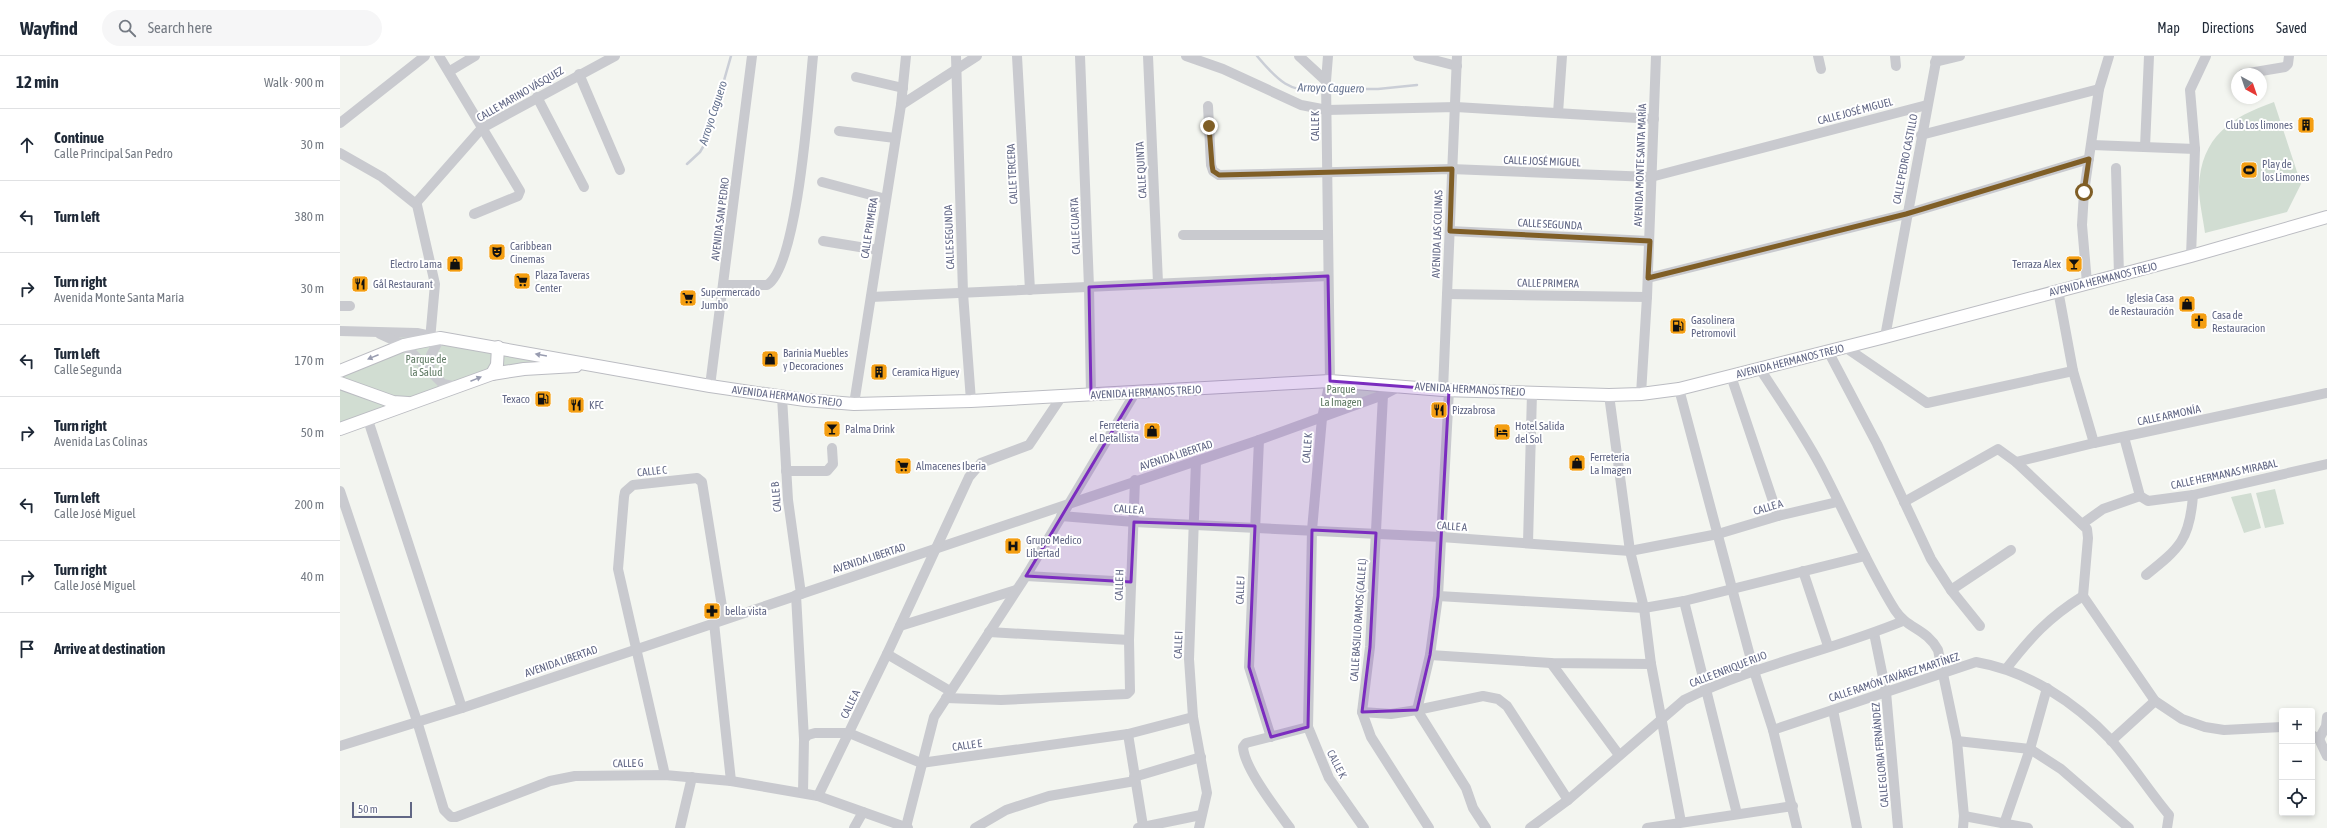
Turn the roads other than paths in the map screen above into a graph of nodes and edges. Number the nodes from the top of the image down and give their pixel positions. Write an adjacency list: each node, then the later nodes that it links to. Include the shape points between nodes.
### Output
1 (426, 56): 44 (street)
2 (439, 56): 29 (street)
3 (475, 56): 29 (street)
4 (615, 56): 31 (street, CALLE MARINO VÁSQUEZ)
5 (752, 56): 78 (street, AVENIDA SAN PEDRO)
6 (813, 56): 78 (street, via 796,210 783,257 767,285)
7 (906, 56): 34 (street, CALLE PRIMERA)
8 (956, 56): 30 (street)
9 (977, 56): 30 (street)
10 (1017, 56): 80 (street, CALLE TERCERA)
11 (1080, 56): 79 (street, CALLE CUARTA)
12 (1148, 56): 76 (street, CALLE QUINTA)
13 (1186, 56): 41 (street, via 1222,69 1301,105)
14 (1299, 56): 33 (street)
15 (1328, 56): 33 (street, CALLE K)
16 (1418, 56): 26 (street)
17 (1562, 56): 42 (street)
18 (1818, 56): 27 (street)
19 (1960, 56): 25 (street)
20 (2109, 56): 35 (street)
21 (2149, 56): 50 (street)
22 (2206, 56): 51 (street, via 2190,90)
23 (2289, 56): 28 (street, via 2285,67)
24 (1658, 57): 43 (street, AVENIDA MONTE SANTA MARÍA)
25 (1936, 59): 38 (street, CALLE PEDRO CASTILLO)
26 (1457, 61): 40 (street, AVENIDA LAS COLINAS)
27 (1821, 69)
28 (2267, 70)
29 (450, 71): 45 (street)
30 (955, 72): 37 (street); 82 (street, CALLE SEGUNDA)
31 (579, 74): 36 (street, CALLE MARINO VÁSQUEZ); 56 (street)
32 (856, 77): 34 (street)
33 (1327, 84): 41 (street, CALLE K)
34 (903, 88): 37 (street, CALLE PRIMERA)
35 (2099, 89): 47 (street); 49 (street)
36 (537, 97): 45 (street, CALLE MARINO VÁSQUEZ); 60 (street)
37 (901, 105): 48 (street, CALLE PRIMERA)
38 (1927, 105): 47 (street, CALLE PEDRO CASTILLO); 58 (street, CALLE JOSÉ MIGUEL)
39 (1208, 106): 57 (street, CALLE JOSÉ MIGUEL, via 1212,165 1213,171 1219,175)
40 (1456, 107): 41 (street); 42 (street); 55 (street, AVENIDA LAS COLINAS)
41 (1327, 110): 57 (street, CALLE K)
42 (1558, 113): 43 (street)
43 (1654, 119): 58 (street, AVENIDA MONTE SANTA MARÍA)
44 (340, 123)
45 (482, 128): 62 (street, CALLE MARINO VÁSQUEZ); 63 (street, via 520,191 518,196)
46 (839, 131): 48 (street)
47 (1921, 135): 64 (street, CALLE PEDRO CASTILLO)
48 (895, 138): 61 (street, CALLE PRIMERA)
49 (2092, 145): 50 (street); 53 (street)
50 (2145, 147): 51 (street)
51 (2195, 149): 72 (street)
52 (340, 153): 62 (street, via 382,177)
53 (2089, 159): 64 (street); 77 (street, via 2082,225)
54 (2116, 168): 73 (street)
55 (1452, 169): 57 (street, CALLE JOSÉ MIGUEL); 58 (street, CALLE JOSÉ MIGUEL); 66 (street, AVENIDA LAS COLINAS)
56 (620, 170)
57 (1328, 174): 68 (street, CALLE K)
58 (1651, 177): 70 (street, AVENIDA MONTE SANTA MARÍA)
59 (822, 182): 61 (street)
60 (584, 186)
61 (886, 199): 71 (street, CALLE PRIMERA)
62 (416, 203): 88 (street, via 435,284)
63 (474, 214)
64 (1906, 214): 75 (street); 89 (street, CALLE PEDRO CASTILLO)
65 (2327, 217): 72 (main road, AVENIDA HERMANOS TREJO)
66 (1450, 231): 70 (street, CALLE SEGUNDA); 83 (street, AVENIDA LAS COLINAS)
67 (1183, 235): 68 (street)
68 (1327, 235): 74 (street, CALLE K)
69 (823, 241): 71 (street)
70 (1650, 241): 75 (street, AVENIDA MONTE SANTA MARÍA)
71 (878, 250): 84 (street, CALLE PRIMERA)
72 (2191, 256): 73 (main road, AVENIDA HERMANOS TREJO)
73 (2119, 275): 77 (main road, AVENIDA HERMANOS TREJO)
74 (1328, 276): 76 (street); 101 (street, CALLE K)
75 (1648, 278): 85 (street, AVENIDA MONTE SANTA MARÍA)
76 (1158, 283): 79 (street)
77 (2087, 283): 81 (main road, AVENIDA HERMANOS TREJO)
78 (724, 285): 104 (street, AVENIDA SAN PEDRO)
79 (1089, 287): 80 (street); 112 (street, CALLE CUARTA)
80 (1030, 290): 82 (street)
81 (2058, 290): 89 (main road, AVENIDA HERMANOS TREJO); 98 (street)
82 (964, 292): 84 (street); 117 (street, CALLE SEGUNDA)
83 (1447, 294): 85 (street, CALLE PRIMERA); 107 (street, AVENIDA LAS COLINAS)
84 (871, 297): 119 (street, CALLE PRIMERA)
85 (1648, 297): 111 (street, AVENIDA MONTE SANTA MARÍA)
86 (340, 331): 87 (street)
87 (370, 332): 88 (street); 90 (street)
88 (433, 337): 90 (main road, AVENIDA HERMANOS TREJO); 91 (main road, AVENIDA HERMANOS TREJO); 96 (street)
89 (1885, 337): 92 (main road, AVENIDA HERMANOS TREJO)
90 (404, 345): 96 (street); 97 (main road, AVENIDA HERMANOS TREJO, one-way to 97)
91 (498, 347): 94 (main road, AVENIDA HERMANOS TREJO, one-way to 91); 99 (main road, via 498,365)
92 (1845, 347): 93 (main road, AVENIDA HERMANOS TREJO); 98 (street, via 1928,403)
93 (1828, 351): 95 (main road, AVENIDA HERMANOS TREJO); 136 (street)
94 (593, 365): 99 (main road, AVENIDA HERMANOS TREJO); 104 (main road, AVENIDA HERMANOS TREJO)
95 (1760, 369): 100 (main road, AVENIDA HERMANOS TREJO); 135 (street, via 1797,425)
96 (429, 370): 105 (street, via 443,384)
97 (340, 371)
98 (2073, 371): 125 (street)
99 (492, 374): 105 (main road, AVENIDA HERMANOS TREJO, one-way to 99)
100 (1731, 376): 106 (main road, AVENIDA HERMANOS TREJO); 139 (street)
101 (1330, 381): 103 (main road, AVENIDA HERMANOS TREJO); 108 (main road, AVENIDA HERMANOS TREJO); 120 (street, CALLE K)
102 (340, 383): 118 (main road, AVENIDA HERMANOS TREJO, via 393,402)
103 (1402, 385): 107 (main road, AVENIDA HERMANOS TREJO); 113 (street, AVENIDA LIBERTAD)
104 (710, 386): 116 (main road, AVENIDA HERMANOS TREJO)
105 (457, 387): 118 (main road, AVENIDA HERMANOS TREJO)
106 (1679, 389): 111 (main road, AVENIDA HERMANOS TREJO); 146 (street)
107 (1446, 390): 109 (main road, AVENIDA HERMANOS TREJO); 147 (street, AVENIDA LAS COLINAS)
108 (1135, 393): 112 (main road, AVENIDA HERMANOS TREJO); 137 (street)
109 (1532, 393): 114 (main road, AVENIDA HERMANOS TREJO); 148 (street)
110 (2327, 393): 123 (street, CALLE ARMONÍA)
111 (1641, 394): 114 (main road, AVENIDA HERMANOS TREJO)
112 (1091, 395): 115 (main road, AVENIDA HERMANOS TREJO)
113 (1383, 395): 120 (street, AVENIDA LIBERTAD); 145 (street, CALLE BASILIO RAMOS (CALLE L))
114 (1609, 395): 151 (street)
115 (1062, 396): 117 (main road, AVENIDA HERMANOS TREJO); 149 (street, CALLE A, via 1029,445 990,458 975,468)
116 (782, 397): 119 (main road, AVENIDA HERMANOS TREJO); 130 (street, CALLE B)
117 (972, 401): 119 (main road, AVENIDA HERMANOS TREJO)
118 (413, 403): 121 (main road)
119 (854, 404)
120 (1322, 418): 124 (street, AVENIDA LIBERTAD); 144 (street, CALLE K)
121 (368, 420): 122 (main road); 186 (street)
122 (340, 429)
123 (2124, 436): 125 (street, CALLE ARMONÍA); 134 (street)
124 (1259, 440): 127 (street, AVENIDA LIBERTAD); 143 (street, CALLE J)
125 (2094, 443): 128 (street, CALLE ARMONÍA)
126 (832, 448): 130 (street, via 832,467 827,471)
127 (1196, 461): 131 (street, AVENIDA LIBERTAD); 141 (street, CALLE I)
128 (2016, 462): 136 (street, via 1998,449); 142 (street)
129 (2327, 464): 133 (street, CALLE HERMANAS MIRABAL)
130 (786, 471): 160 (street, CALLE B)
131 (1135, 480): 137 (street, AVENIDA LIBERTAD); 140 (street, CALLE H)
132 (340, 491): 193 (street)
133 (2193, 494): 134 (street, CALLE HERMANAS MIRABAL, via 2148,501); 154 (street, via 2190,524 2180,545)
134 (2140, 496): 142 (street, via 2103,509)
135 (1837, 502): 139 (street, CALLE A); 152 (street)
136 (1904, 502): 159 (street, via 1931,559)
137 (1068, 503): 138 (street); 149 (street, AVENIDA LIBERTAD)
138 (1061, 516): 140 (street, CALLE A); 155 (street)
139 (1778, 516): 146 (street, CALLE A)
140 (1134, 522): 141 (street, CALLE A); 156 (street, CALLE H)
141 (1195, 524): 143 (street, CALLE A); 190 (street, CALLE I, via 1190,659)
142 (2082, 524): 162 (street, via 2087,529 2088,538)
143 (1255, 526): 144 (street, CALLE A); 199 (street, CALLE J, via 1249,667)
144 (1312, 530): 145 (street, CALLE A); 194 (street, CALLE K)
145 (1376, 533): 147 (street, CALLE A); 189 (street, CALLE BASILIO RAMOS (CALLE L), via 1370,647)
146 (1718, 534): 151 (street, CALLE A); 157 (street)
147 (1441, 537): 148 (street, CALLE A); 161 (street, AVENIDA LAS COLINAS)
148 (1528, 543): 151 (street, CALLE A)
149 (936, 549): 160 (street, AVENIDA LIBERTAD); 167 (street, CALLE A)
150 (2011, 550): 159 (street)
151 (1630, 551): 164 (street)
152 (1864, 556): 153 (street); 166 (street)
153 (1803, 571): 157 (street); 172 (street)
154 (2146, 575)
155 (1026, 576): 156 (street); 158 (street)
156 (1131, 582): 171 (street, CALLE H)
157 (1734, 588): 163 (street); 179 (street)
158 (1016, 590): 167 (street); 169 (street)
159 (1951, 590): 168 (street)
160 (799, 594): 165 (street, AVENIDA LIBERTAD); 201 (street, CALLE B)
161 (1438, 596): 164 (street); 175 (street, AVENIDA LAS COLINAS)
162 (2083, 596): 178 (street, via 2058,612 2034,633); 185 (street)
163 (1684, 602): 164 (street); 182 (street)
164 (1644, 608): 177 (street)
165 (719, 621): 173 (street, AVENIDA LIBERTAD); 173 (street, CALLE C, via 702,482 697,478 633,485 625,492 624,497 618,569); 213 (street, CALLE C)
166 (1903, 621): 170 (street, CALLE ENRIQUE RIJO); 180 (street, via 1932,639 1938,650)
167 (900, 626): 174 (street, CALLE A)
168 (1980, 626)
169 (989, 632): 171 (street); 184 (street)
170 (1874, 633): 172 (street, CALLE ENRIQUE RIJO); 183 (street, CALLE GLORIA FERNÁNDEZ)
171 (1129, 640): 184 (street, CALLE H, via 1130,691 1127,694 1001,700)
172 (1828, 646): 179 (street, CALLE ENRIQUE RIJO)
173 (636, 648): 186 (street, AVENIDA LIBERTAD); 210 (street, CALLE C)
174 (887, 654): 184 (street); 197 (street, CALLE A)
175 (1430, 655): 176 (street); 187 (street, AVENIDA LAS COLINAS)
176 (1551, 663): 177 (street); 206 (street)
177 (1651, 664): 192 (street)
178 (2006, 669): 180 (street, CALLE RAMÓN TAVÁREZ MARTÍNEZ, via 1976,662); 181 (street, CALLE RAMÓN TAVÁREZ MARTÍNEZ)
179 (1754, 671): 182 (street, CALLE ENRIQUE RIJO); 196 (street)
180 (1942, 672): 183 (street, CALLE RAMÓN TAVÁREZ MARTÍNEZ); 202 (street)
181 (2047, 688): 203 (street, CALLE RAMÓN TAVÁREZ MARTÍNEZ, via 2093,723); 205 (street)
182 (1706, 689): 192 (street, CALLE ENRIQUE RIJO, via 1684,700); 219 (street)
183 (1886, 692): 188 (street, CALLE RAMÓN TAVÁREZ MARTÍNEZ); 238 (street, CALLE GLORIA FERNÁNDEZ)
184 (948, 694): 209 (street, via 934,717)
185 (2155, 702): 195 (street, via 2182,719 2205,727 2224,730); 203 (street)
186 (462, 708): 193 (street, AVENIDA LIBERTAD)
187 (1417, 710): 189 (street, via 1391,714); 216 (street, via 1483,696 1498,699 1507,706); 233 (street, via 1466,788 1473,808)
188 (1833, 710): 196 (street, CALLE RAMÓN TAVÁREZ MARTÍNEZ); 237 (street)
189 (1362, 712): 232 (street, CALLE BASILIO RAMOS (CALLE L), via 1371,737)
190 (1193, 717): 198 (street, CALLE E); 208 (street, CALLE I)
191 (2327, 717): 200 (street, via 2326,726)
192 (1661, 719): 206 (street, CALLE ENRIQUE RIJO); 222 (street)
193 (417, 721): 204 (street, AVENIDA LIBERTAD); 210 (street, CALLE G, via 444,810 450,817 456,817 550,781 575,776)
194 (1308, 727): 199 (street); 231 (street, CALLE K, via 1329,778)
195 (2279, 727)
196 (1773, 730): 217 (street)
197 (849, 733): 201 (street, via 814,733); 209 (street); 215 (street, CALLE A)
198 (1128, 734): 209 (street, CALLE E); 212 (street)
199 (1270, 737): 230 (street, via 1246,743 1243,751 1261,788)
200 (2316, 737): 207 (street)
201 (804, 739): 214 (street)
202 (1957, 741): 205 (street); 221 (street)
203 (2111, 741): 242 (street, CALLE RAMÓN TAVÁREZ MARTÍNEZ, via 2169,815)
204 (340, 746)
205 (2030, 749): 223 (street); 241 (street, via 2061,769)
206 (1619, 755): 216 (street, CALLE ENRIQUE RIJO)
207 (2327, 756)
208 (1201, 757): 212 (street); 220 (street, CALLE I, via 1207,793)
209 (921, 764): 227 (street)
210 (665, 775): 211 (street, CALLE G)
211 (692, 777): 213 (street, CALLE G); 225 (street)
212 (1134, 779): 224 (street); 228 (street, via 1049,796 1006,810)
213 (731, 781): 214 (street, CALLE G)
214 (803, 793): 215 (street, CALLE G)
215 (818, 796): 218 (street, CALLE G)
216 (1568, 800): 234 (street, CALLE ENRIQUE RIJO)
217 (1793, 806): 219 (street); 236 (street)
218 (863, 812): 226 (street); 227 (street, CALLE G)
219 (1737, 814): 222 (street)
220 (1201, 815): 224 (street); 229 (street, CALLE I)
221 (1964, 816): 223 (street); 239 (street)
222 (1681, 822): 235 (street)
223 (2004, 824): 240 (street)
224 (1144, 827)
225 (680, 828)
226 (854, 828)
227 (907, 828)
228 (975, 828)
229 (1199, 828)
230 (1290, 828)
231 (1364, 828)
232 (1429, 828)
233 (1486, 828)
234 (1530, 828)
235 (1647, 828)
236 (1797, 828)
237 (1857, 828)
238 (1898, 828)
239 (1963, 828)
240 (2028, 828)
241 (2129, 828)
242 (2168, 828)

